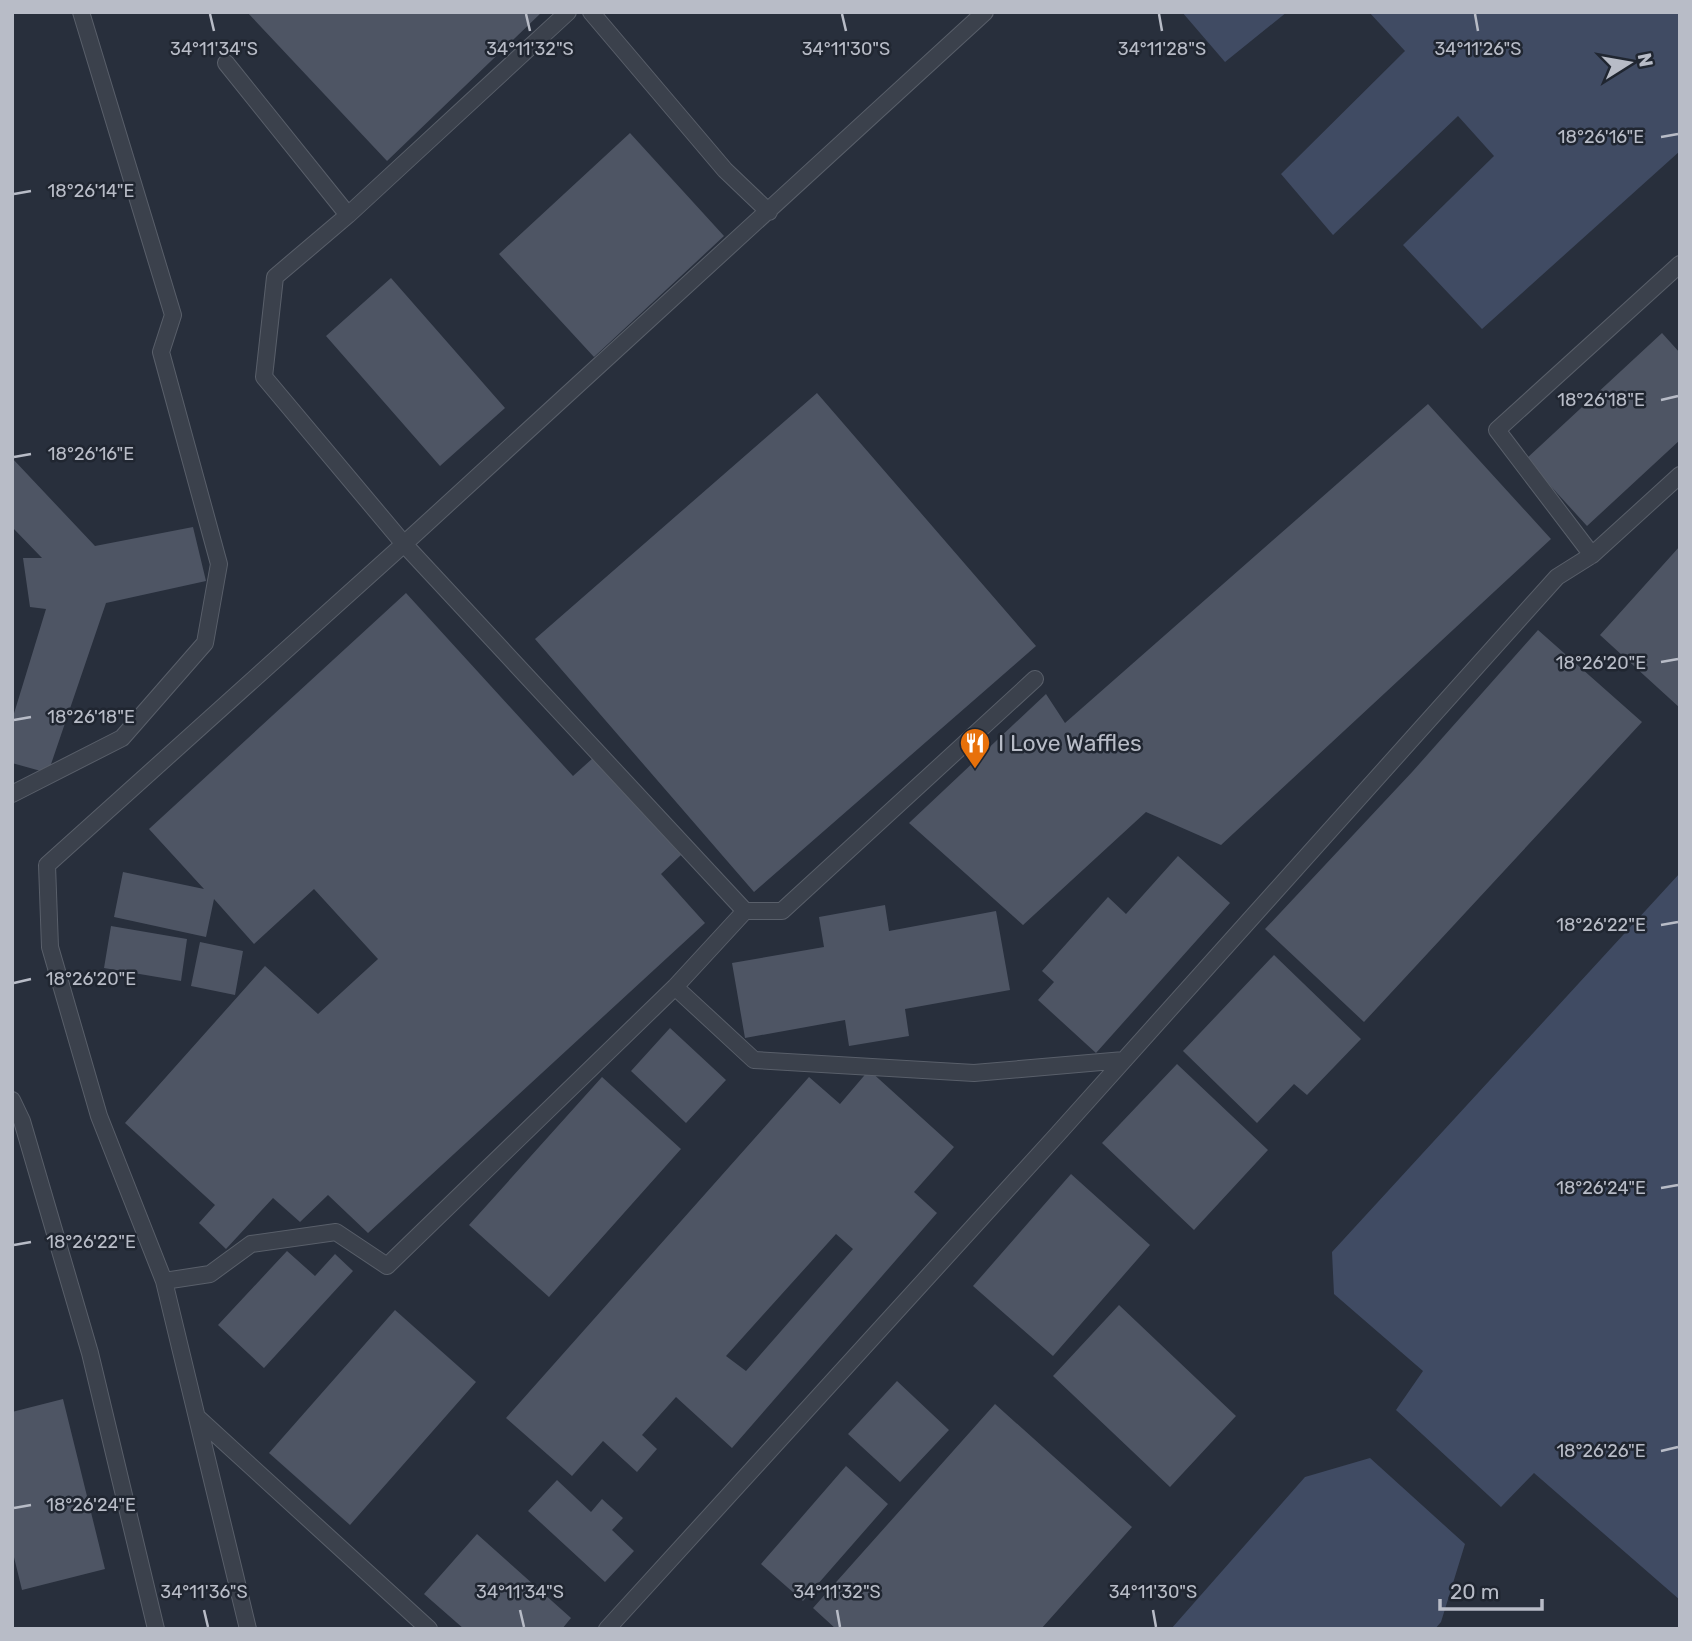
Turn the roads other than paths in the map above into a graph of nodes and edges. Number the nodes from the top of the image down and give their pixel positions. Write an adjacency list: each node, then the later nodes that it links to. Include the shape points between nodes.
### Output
1 (81, 12): 13 (lane, via 173,315 162,352 219,564 205,643 122,738)
2 (568, 12): 7 (lane)
3 (591, 12): 6 (lane, via 725,170)
4 (985, 12): 6 (lane)
5 (226, 63): 7 (lane)
6 (769, 212): 10 (lane)
7 (348, 215): 10 (lane, via 275,276 264,377)
8 (1680, 264): 11 (lane, via 1497,430)
9 (1680, 475): 11 (lane)
10 (404, 544): 14 (lane); 18 (lane, via 47,865 50,947 99,1116)
11 (1592, 555): 16 (lane, via 1557,577)
12 (1035, 679): 14 (lane, via 782,911)
13 (12, 794)
14 (745, 911): 15 (lane)
15 (675, 987): 16 (lane, via 754,1060 974,1073); 18 (lane, via 387,1266 336,1232 251,1244 210,1274)
16 (1124, 1060): 23 (lane)
17 (12, 1100): 20 (lane, via 90,1353)
18 (164, 1281): 19 (lane)
19 (197, 1417): 21 (lane); 22 (lane)
20 (156, 1629)
21 (248, 1629)
22 (429, 1629)
23 (607, 1629)

